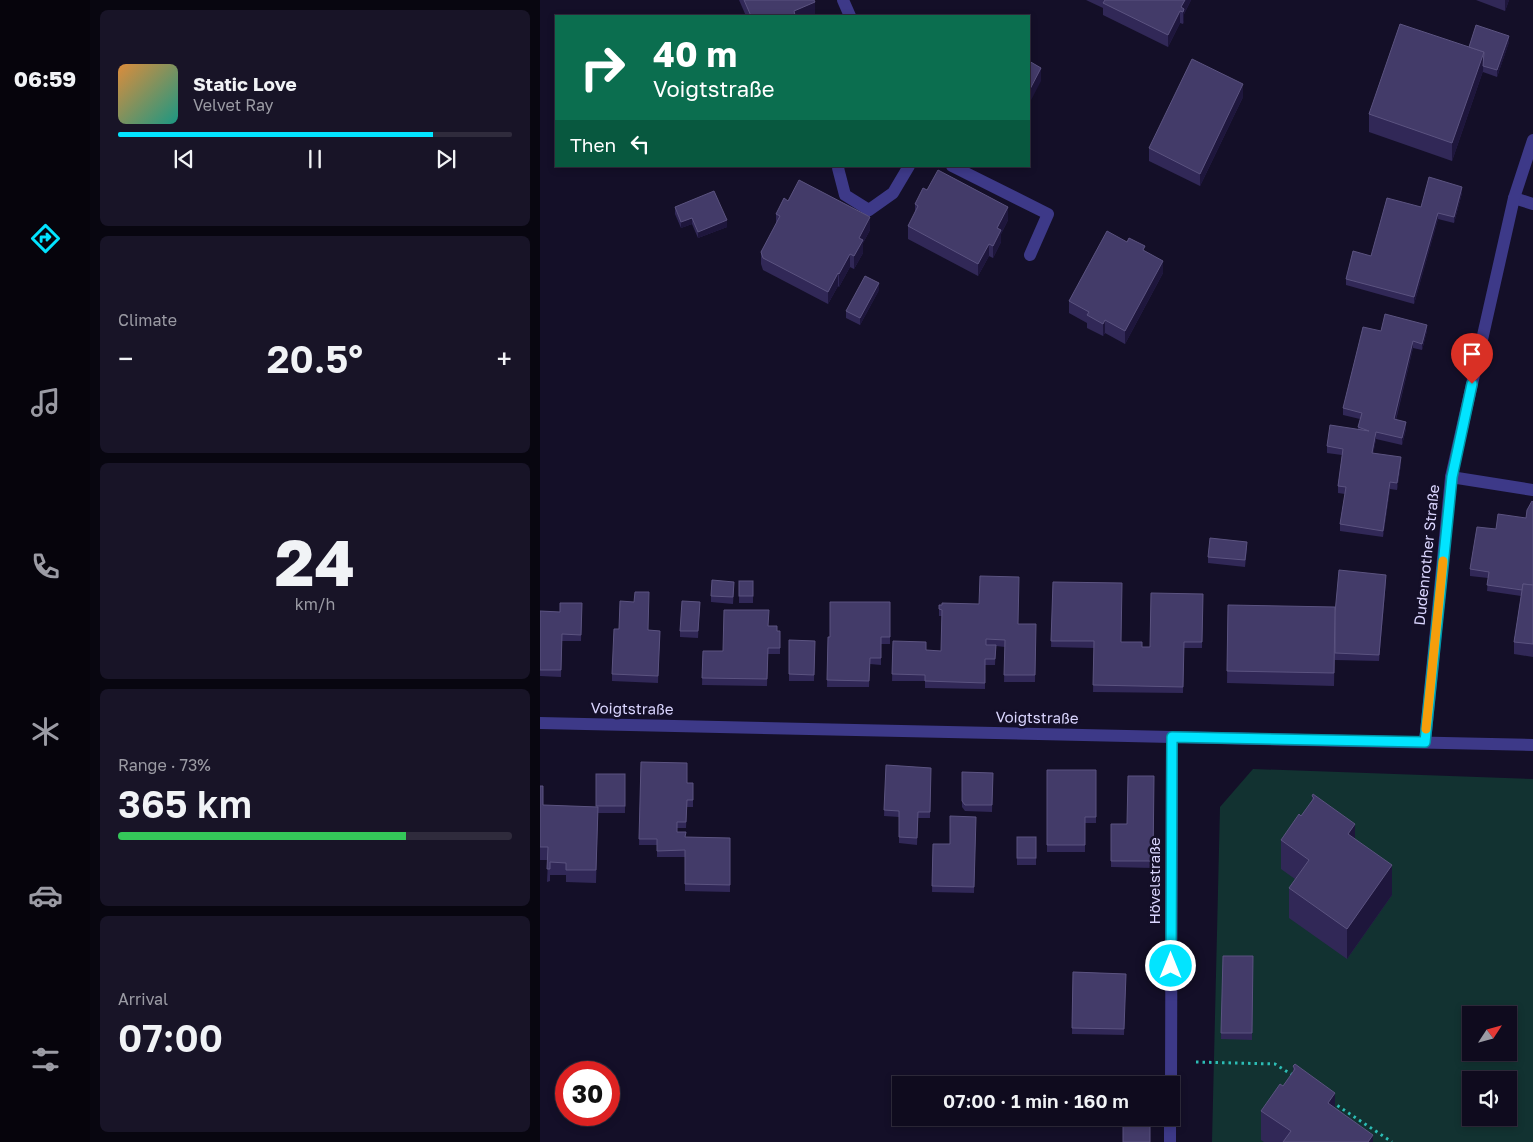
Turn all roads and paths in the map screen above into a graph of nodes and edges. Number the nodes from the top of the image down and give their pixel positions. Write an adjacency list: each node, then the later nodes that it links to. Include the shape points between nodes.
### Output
1 (843, 0): 2 (street)
2 (850, 15)
3 (1533, 140): 7 (street, Dudenrother Straße)
4 (838, 167): 5 (street, via 845,195 869,210 893,192)
5 (908, 167)
6 (954, 167): 9 (street, via 1048,214)
7 (1514, 198): 8 (street); 10 (street, Dudenrother Straße)
8 (1533, 204)
9 (1030, 255)
10 (1452, 477): 11 (street); 14 (street, Dudenrother Straße)
11 (1533, 490)
12 (540, 723): 13 (street, Voigtstraße)
13 (1172, 737): 14 (street, Voigtstraße); 16 (street, Hövelstraße)
14 (1425, 742): 15 (street, Voigtstraße)
15 (1533, 745)
16 (1171, 1062): 17 (street, Hövelstraße); 18 (path, via 1275,1064)
17 (1171, 1076)
18 (1298, 1080)
19 (1330, 1100): 22 (path)
20 (1170, 1126): 21 (street)
21 (1170, 1142)
22 (1392, 1142)

